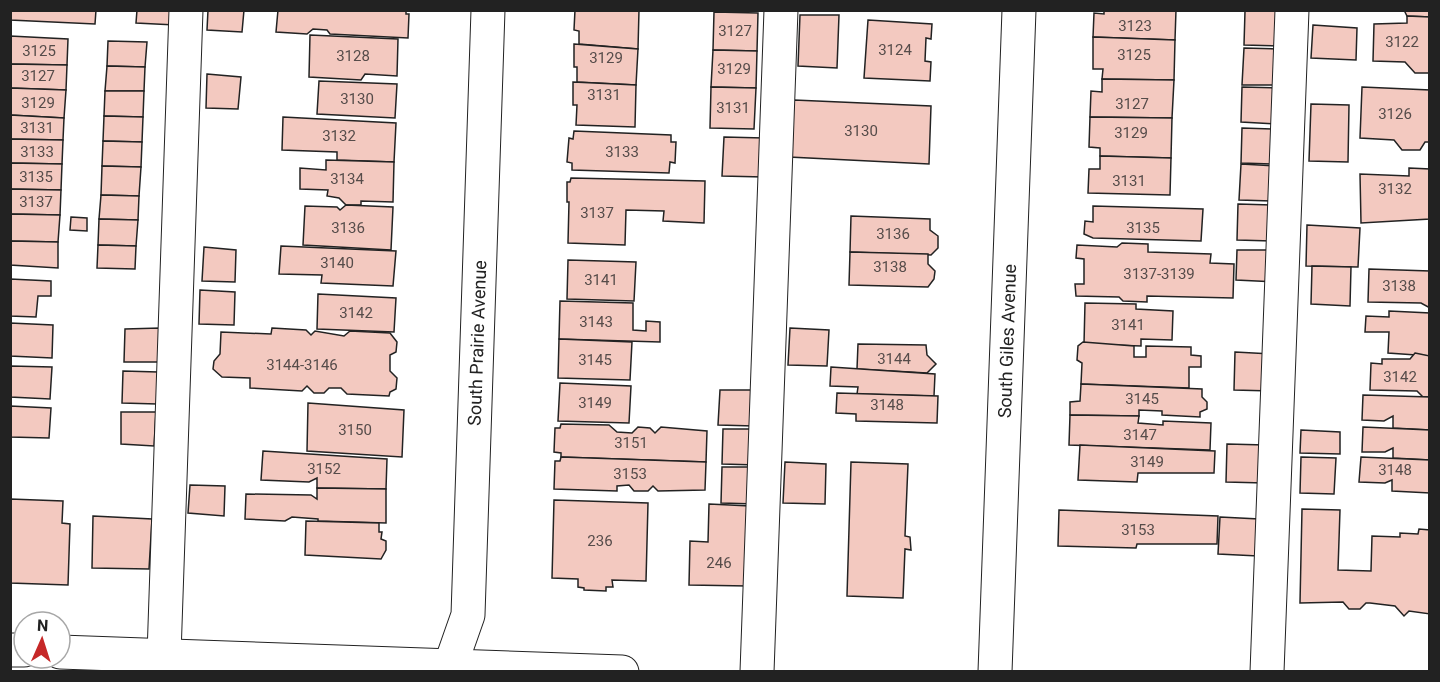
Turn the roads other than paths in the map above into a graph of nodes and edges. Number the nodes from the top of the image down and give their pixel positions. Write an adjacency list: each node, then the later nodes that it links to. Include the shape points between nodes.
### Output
1 (186, 10): 7 (street)
2 (488, 10): 8 (street, South Prairie Avenue, via 468,615)
3 (781, 10): 10 (street)
4 (1019, 10): 11 (street, South Giles Avenue)
5 (1292, 10): 12 (street)
6 (72, 653): 7 (street)
7 (153, 661): 8 (street)
8 (450, 668): 9 (street)
9 (622, 672)
10 (757, 672)
11 (995, 672)
12 (1267, 672)

